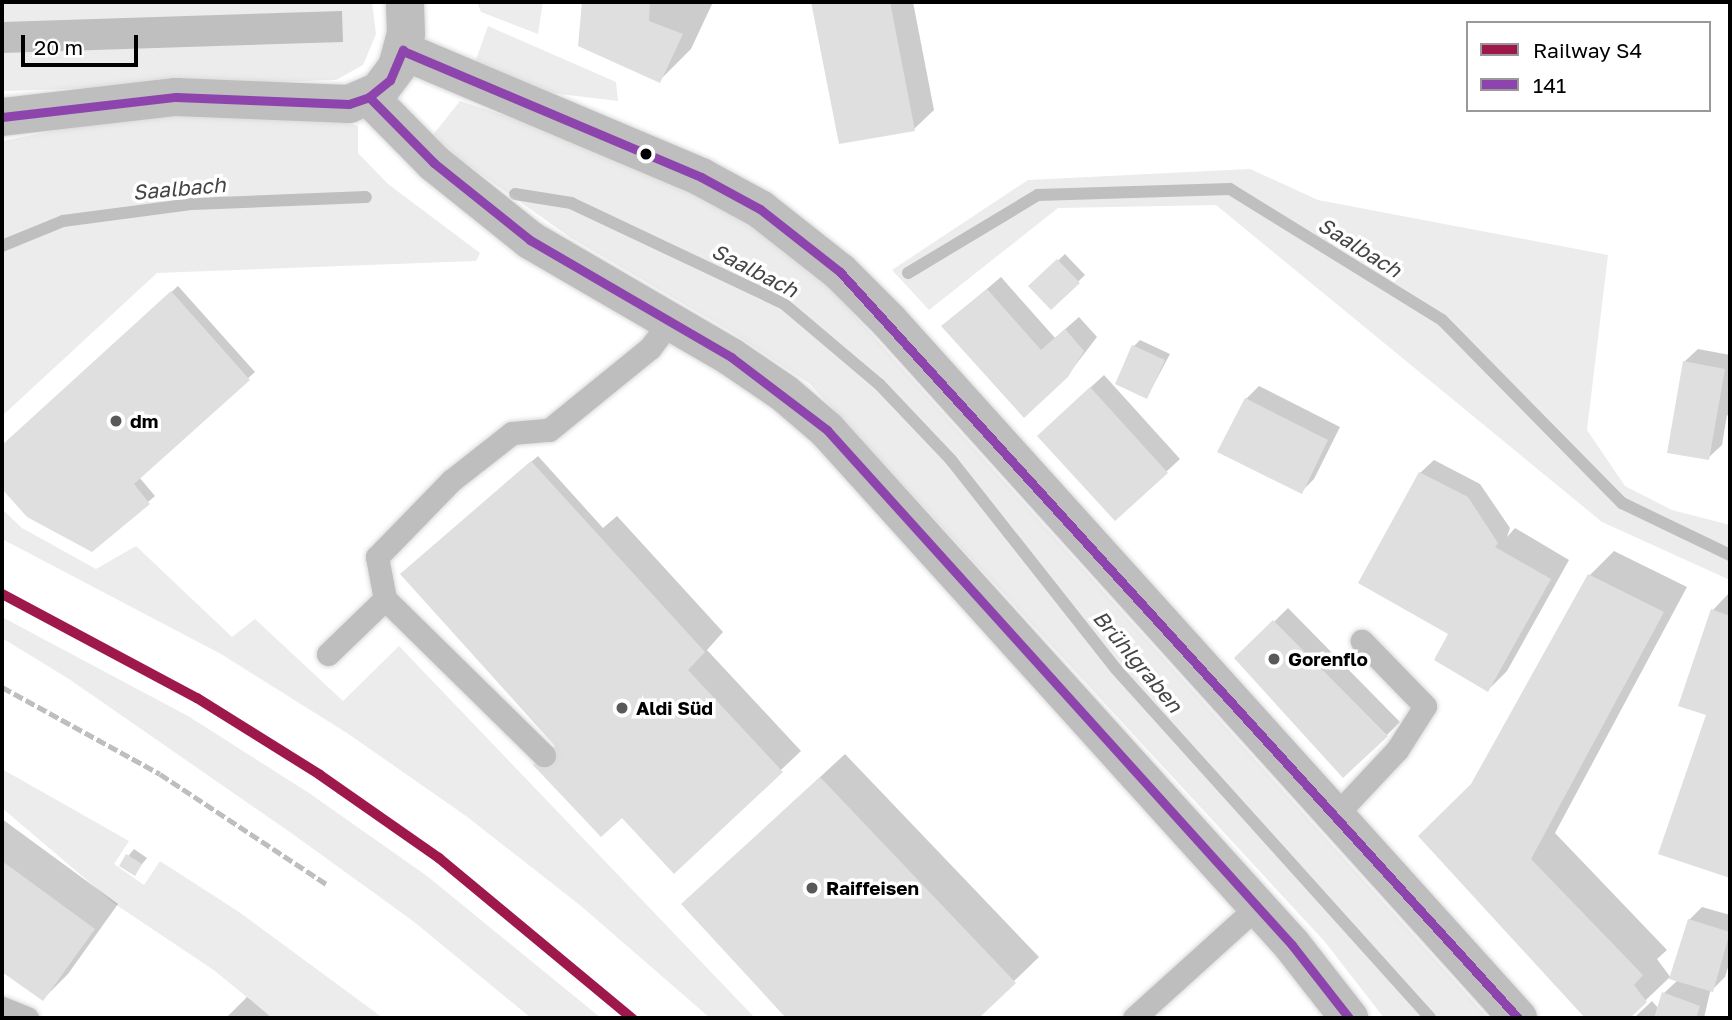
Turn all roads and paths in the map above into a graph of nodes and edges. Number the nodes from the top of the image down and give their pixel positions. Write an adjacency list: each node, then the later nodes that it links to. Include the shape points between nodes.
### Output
1 (405, 2): 2 (main road)
2 (403, 51): 3 (main road, via 390,80); 10 (main road, via 701,177 760,209 840,272)
3 (369, 97): 4 (main road, via 327,105 176,97); 5 (main road, via 434,163 530,240)
4 (2, 117)
5 (669, 323): 6 (lane, via 650,348 550,430 512,433 452,480 377,557); 11 (main road, via 784,393 827,430)
6 (384, 599): 8 (lane); 9 (lane)
7 (1362, 641): 10 (lane, via 1425,706 1397,750)
8 (328, 654)
9 (544, 755)
10 (1334, 817): 16 (main road)
11 (1258, 906): 14 (lane); 15 (main road)
12 (2, 1008): 13 (lane)
13 (27, 1018)
14 (1134, 1018)
15 (1349, 1018)
16 (1518, 1018)

